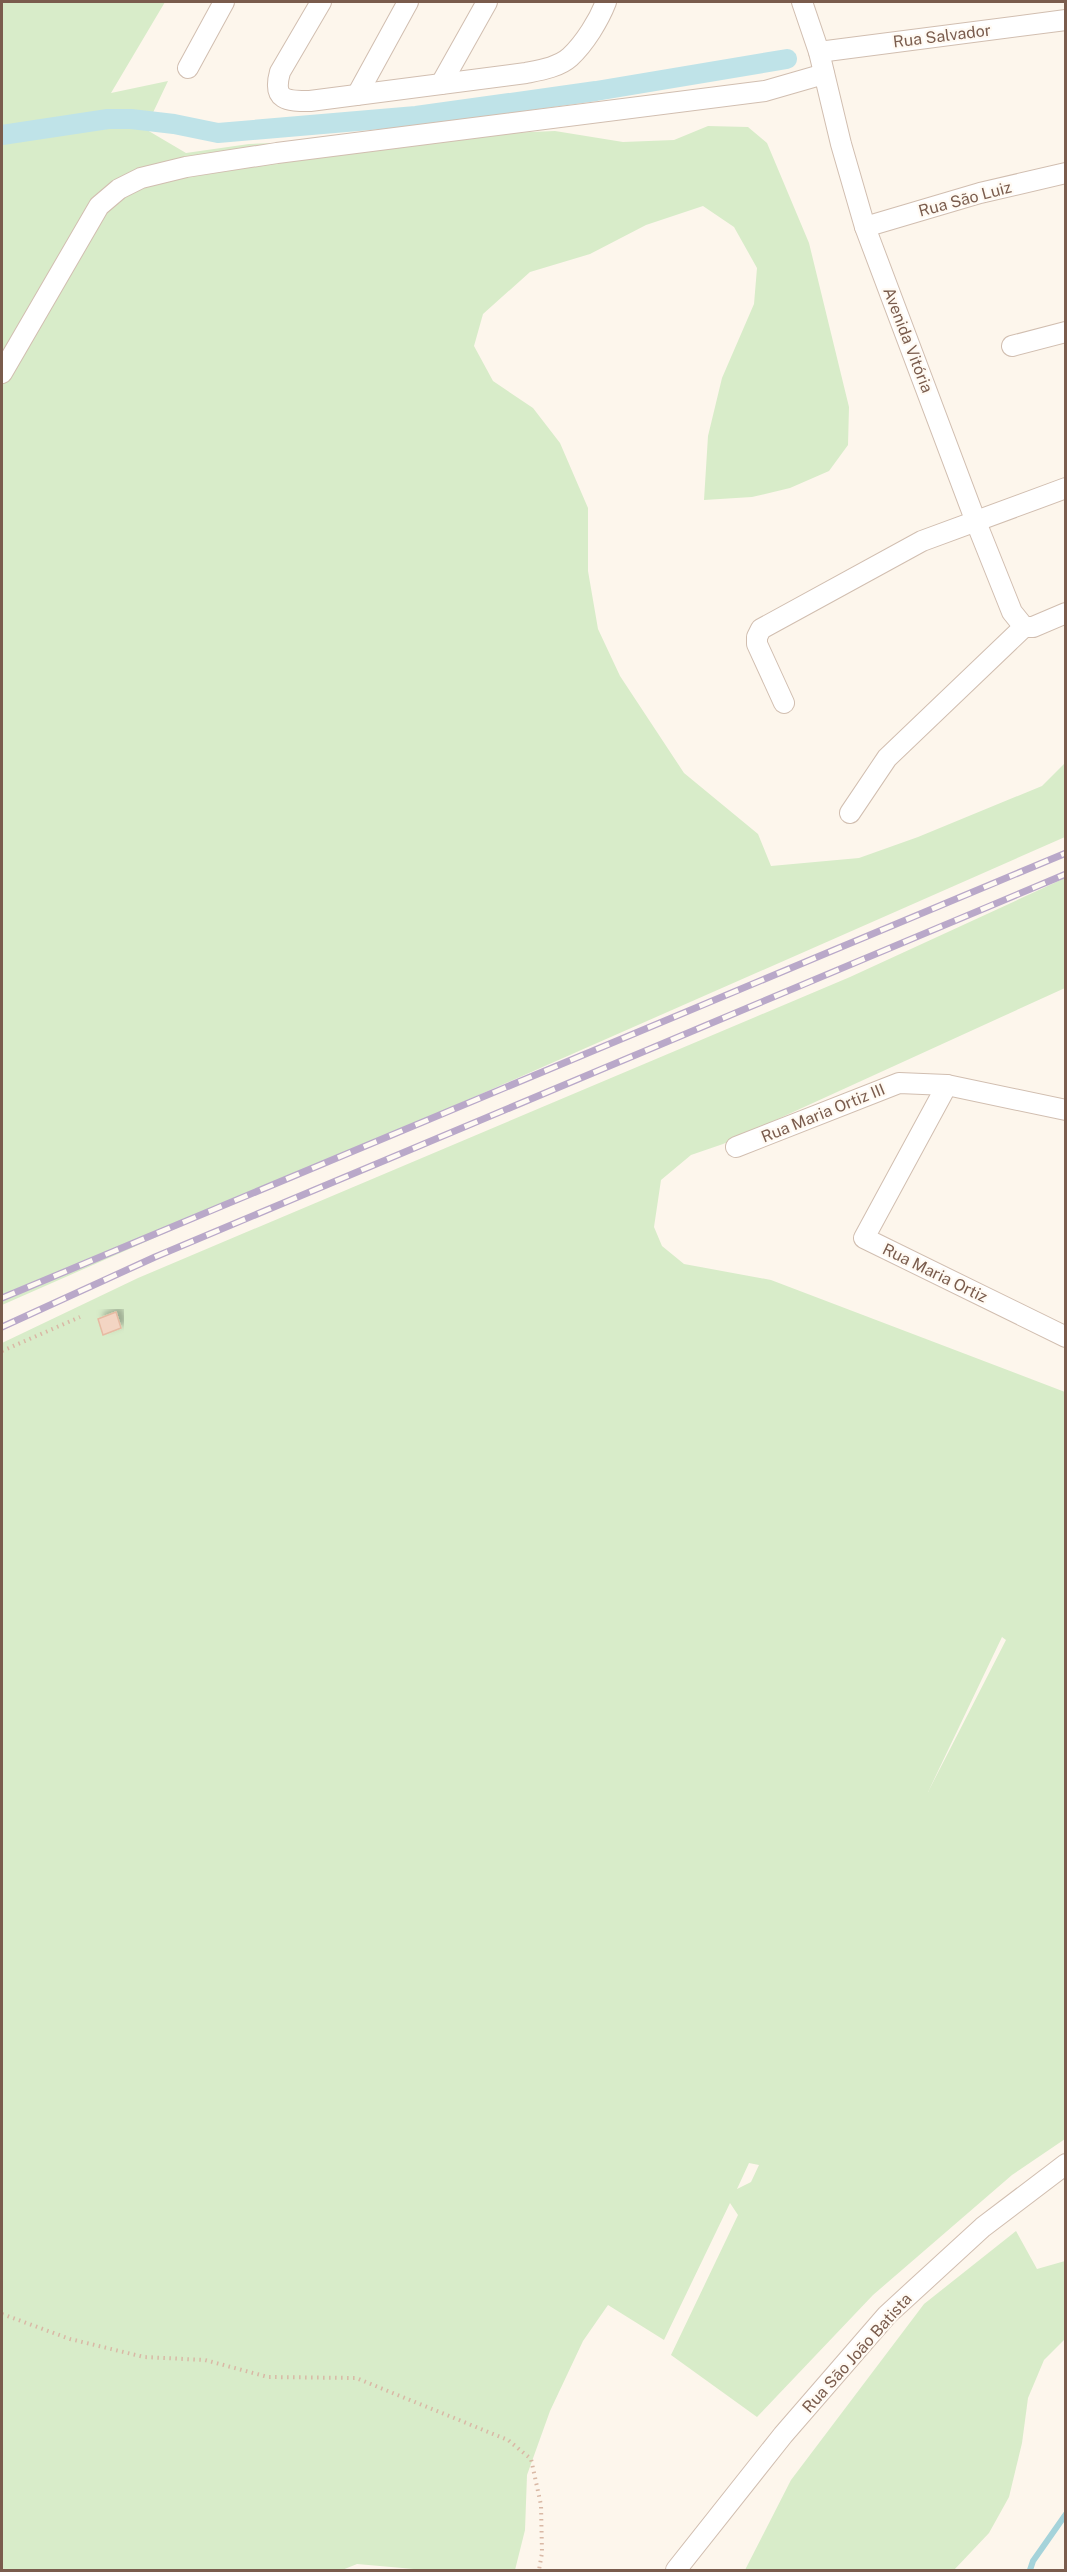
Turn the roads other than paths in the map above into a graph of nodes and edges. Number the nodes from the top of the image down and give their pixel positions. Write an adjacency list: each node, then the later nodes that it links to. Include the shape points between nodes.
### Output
1 (224, 2): 9 (street)
2 (321, 2): 12 (street, via 280,72 277,90 282,98 292,101)
3 (408, 2): 12 (street)
4 (487, 2): 11 (street)
5 (606, 2): 11 (street, via 570,57 551,67)
6 (802, 2): 8 (street, Avenida Vitória)
7 (1065, 20): 8 (street, Rua Salvador)
8 (819, 52): 10 (street, Avenida Vitória)
9 (188, 68)
10 (824, 74): 14 (street, Avenida Vitória); 17 (street, via 765,92 277,153 141,178 119,189 99,206)
11 (441, 84): 12 (street)
12 (357, 95)
13 (1065, 173): 14 (street, Rua São Luiz)
14 (865, 227): 19 (street, Avenida Vitória)
15 (1065, 332): 16 (street)
16 (1012, 346)
17 (2, 373)
18 (1065, 488): 19 (street)
19 (976, 522): 21 (street, Avenida Vitória, via 1012,612); 22 (street, via 922,541 761,629 757,644)
20 (1065, 613): 21 (street)
21 (1024, 627): 23 (street, via 886,758)
22 (784, 703)
23 (850, 813)
24 (947, 1085): 25 (street, Rua Maria Ortiz III); 26 (street, Rua Maria Ortiz III, via 899,1083); 27 (street, Rua Maria Ortiz, via 864,1238)
25 (1065, 1110)
26 (736, 1147)
27 (1065, 1336)
28 (1065, 2164): 29 (street, Rua São João Batista, via 983,2227 887,2315 783,2435)
29 (676, 2571)

